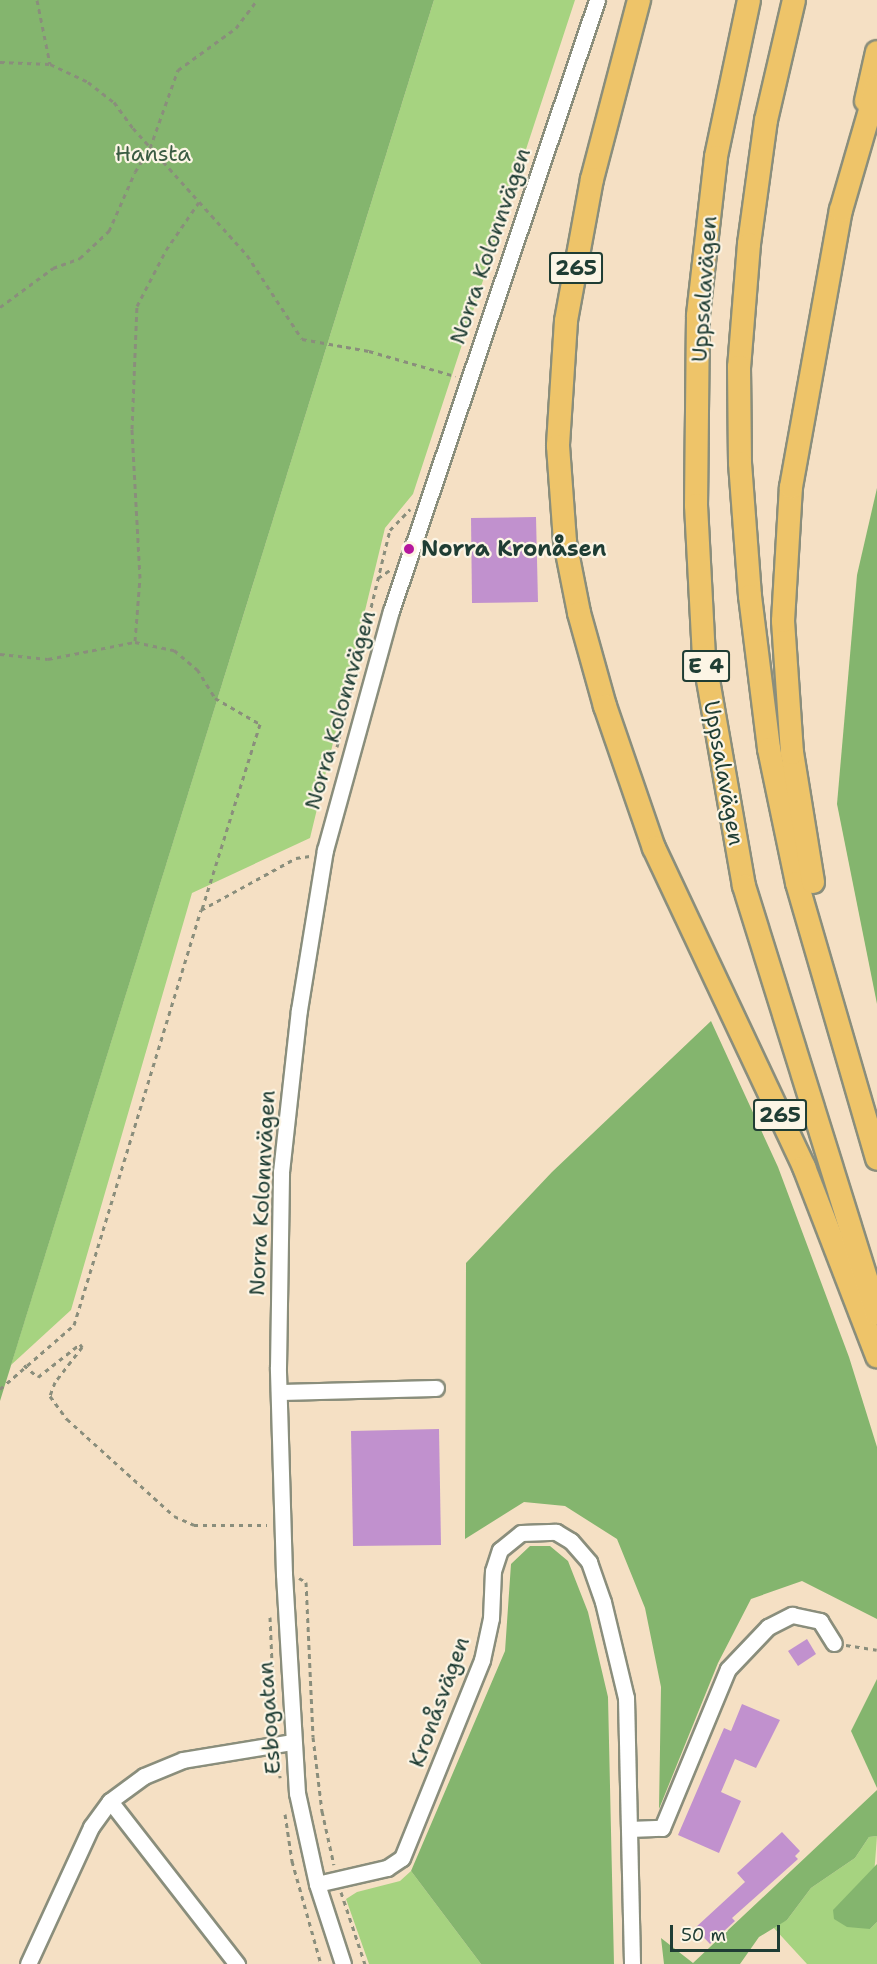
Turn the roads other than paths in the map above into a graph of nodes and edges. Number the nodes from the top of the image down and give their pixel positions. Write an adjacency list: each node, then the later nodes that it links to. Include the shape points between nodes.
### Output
1 (597, 0): 13 (street, Norra Kolonnvägen, via 424,512 351,749 323,862 299,1010 281,1172)
2 (639, 0): 11 (highway, 265, via 592,179 566,321 558,446 565,542 579,613 605,706 676,899 804,1167)
3 (749, 0): 10 (highway, Uppsalavägen / E 4, via 716,157 698,316 696,505 704,657 744,886)
4 (794, 0): 8 (highway, Uppsalavägen / E 4, via 766,120 749,244 739,367 740,463 750,596 769,748 797,883)
5 (877, 52): 7 (highway)
6 (877, 86): 7 (highway)
7 (842, 210): 8 (highway, via 791,487 783,621 792,753 832,978)
8 (835, 1020): 9 (highway, Uppsalavägen / E 4)
9 (877, 1159)
10 (877, 1314)
11 (877, 1356)
12 (436, 1388): 13 (street)
13 (279, 1392): 14 (street, Norra Kolonnvägen)
14 (282, 1462): 16 (street, Esbogatan)
15 (834, 1643): 18 (street, via 820,1621 792,1615 768,1627 728,1669 662,1828)
16 (292, 1742): 17 (street, via 183,1760 144,1776); 19 (street, Esbogatan, via 297,1793)
17 (110, 1801): 20 (street, via 91,1827); 21 (street)
18 (629, 1829): 19 (street, Kronåsvägen, via 626,1698 603,1602 589,1562 571,1541 556,1532 536,1529 520,1533 500,1550 493,1571 491,1618 482,1660 402,1858 387,1868); 23 (street, Kronåsvägen)
19 (317, 1884): 22 (street, Esbogatan)
20 (34, 1962)
21 (237, 1964)
22 (344, 1964)
23 (632, 1964)

